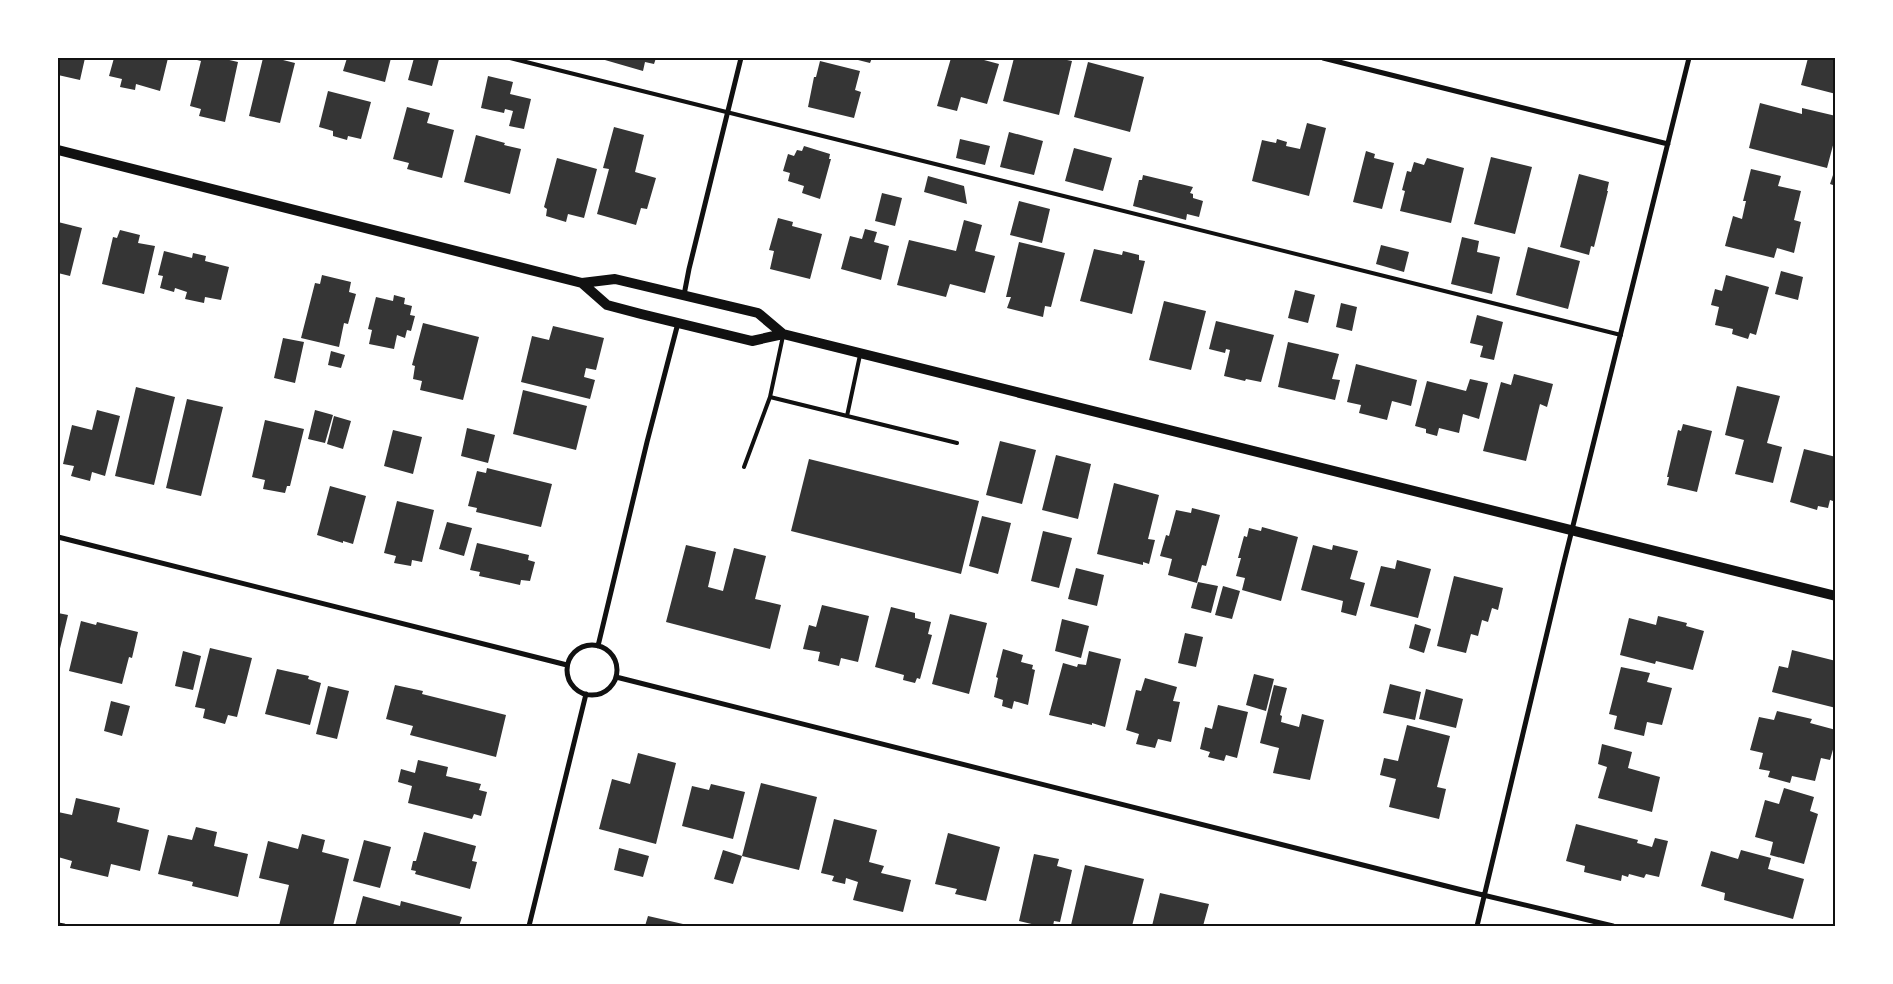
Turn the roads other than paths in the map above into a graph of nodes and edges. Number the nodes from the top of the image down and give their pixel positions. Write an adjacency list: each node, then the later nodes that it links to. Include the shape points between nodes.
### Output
1 (510, 58): 5 (lane)
2 (741, 58): 5 (street)
3 (1323, 58): 6 (street)
4 (1689, 58): 6 (street)
5 (728, 112): 9 (street); 12 (lane)
6 (1668, 144): 12 (street)
7 (58, 150): 8 (main road)
8 (582, 283): 9 (main road, via 615,279); 10 (main road, via 607,305)
9 (684, 295): 11 (main road, via 758,313)
10 (678, 322): 11 (main road, via 752,341); 21 (street)
11 (783, 334): 13 (main road); 14 (lane)
12 (1621, 335): 18 (street)
13 (861, 353): 15 (lane); 18 (main road)
14 (770, 397): 15 (lane); 17 (lane)
15 (847, 416): 16 (lane)
16 (958, 443)
17 (744, 466)
18 (1572, 529): 20 (main road); 25 (street)
19 (58, 537): 22 (street)
20 (1836, 596)
21 (598, 646): 22 (street, via 579,648); 23 (street, via 614,658)
22 (568, 665): 24 (street, via 571,684)
23 (616, 676): 24 (street, via 602,693); 25 (street)
24 (586, 694): 28 (street)
25 (1484, 894): 29 (street); 30 (street)
26 (58, 925): 27 (street)
27 (64, 926)
28 (529, 926)
29 (1476, 926)
30 (1613, 926)

